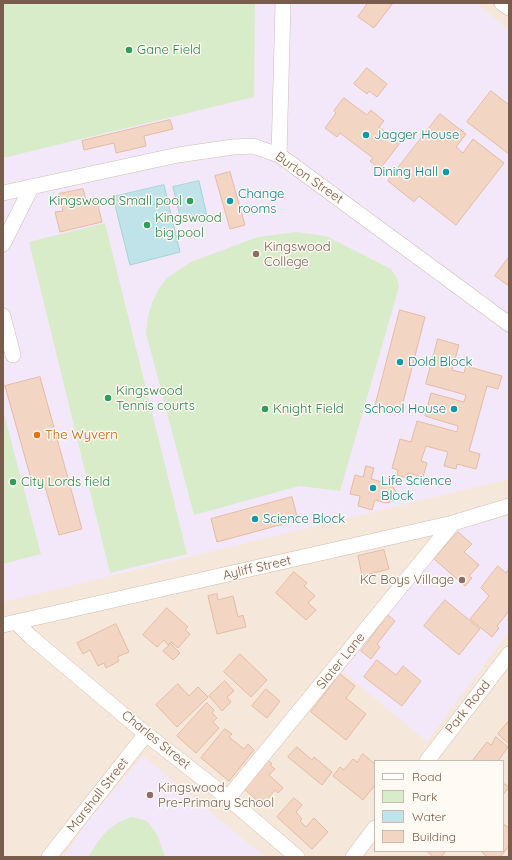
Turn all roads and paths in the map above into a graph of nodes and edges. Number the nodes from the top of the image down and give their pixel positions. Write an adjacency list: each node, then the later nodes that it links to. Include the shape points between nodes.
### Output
1 (283, 3): 4 (street)
2 (502, 3): 3 (street)
3 (509, 8)
4 (279, 155): 5 (street, Burton Street, via 253,146 233,147 178,155); 9 (street, Burton Street)
5 (31, 188): 6 (street, Burton Street); 7 (street)
6 (3, 194)
7 (3, 244)
8 (3, 316): 10 (street)
9 (509, 324)
10 (13, 355)
11 (509, 506): 12 (street, Ayliff Street)
12 (453, 523): 13 (street, Ayliff Street); 17 (street, Slater Lane)
13 (9, 624): 15 (street, Charles Street, via 31,637)
14 (509, 654): 16 (street, Park Road)
15 (146, 734): 17 (street, Charles Street); 19 (street, Marshall Street)
16 (428, 760)
17 (228, 798): 20 (street, Charles Street)
18 (374, 829): 21 (street)
19 (49, 857)
20 (297, 857)
21 (353, 857)

